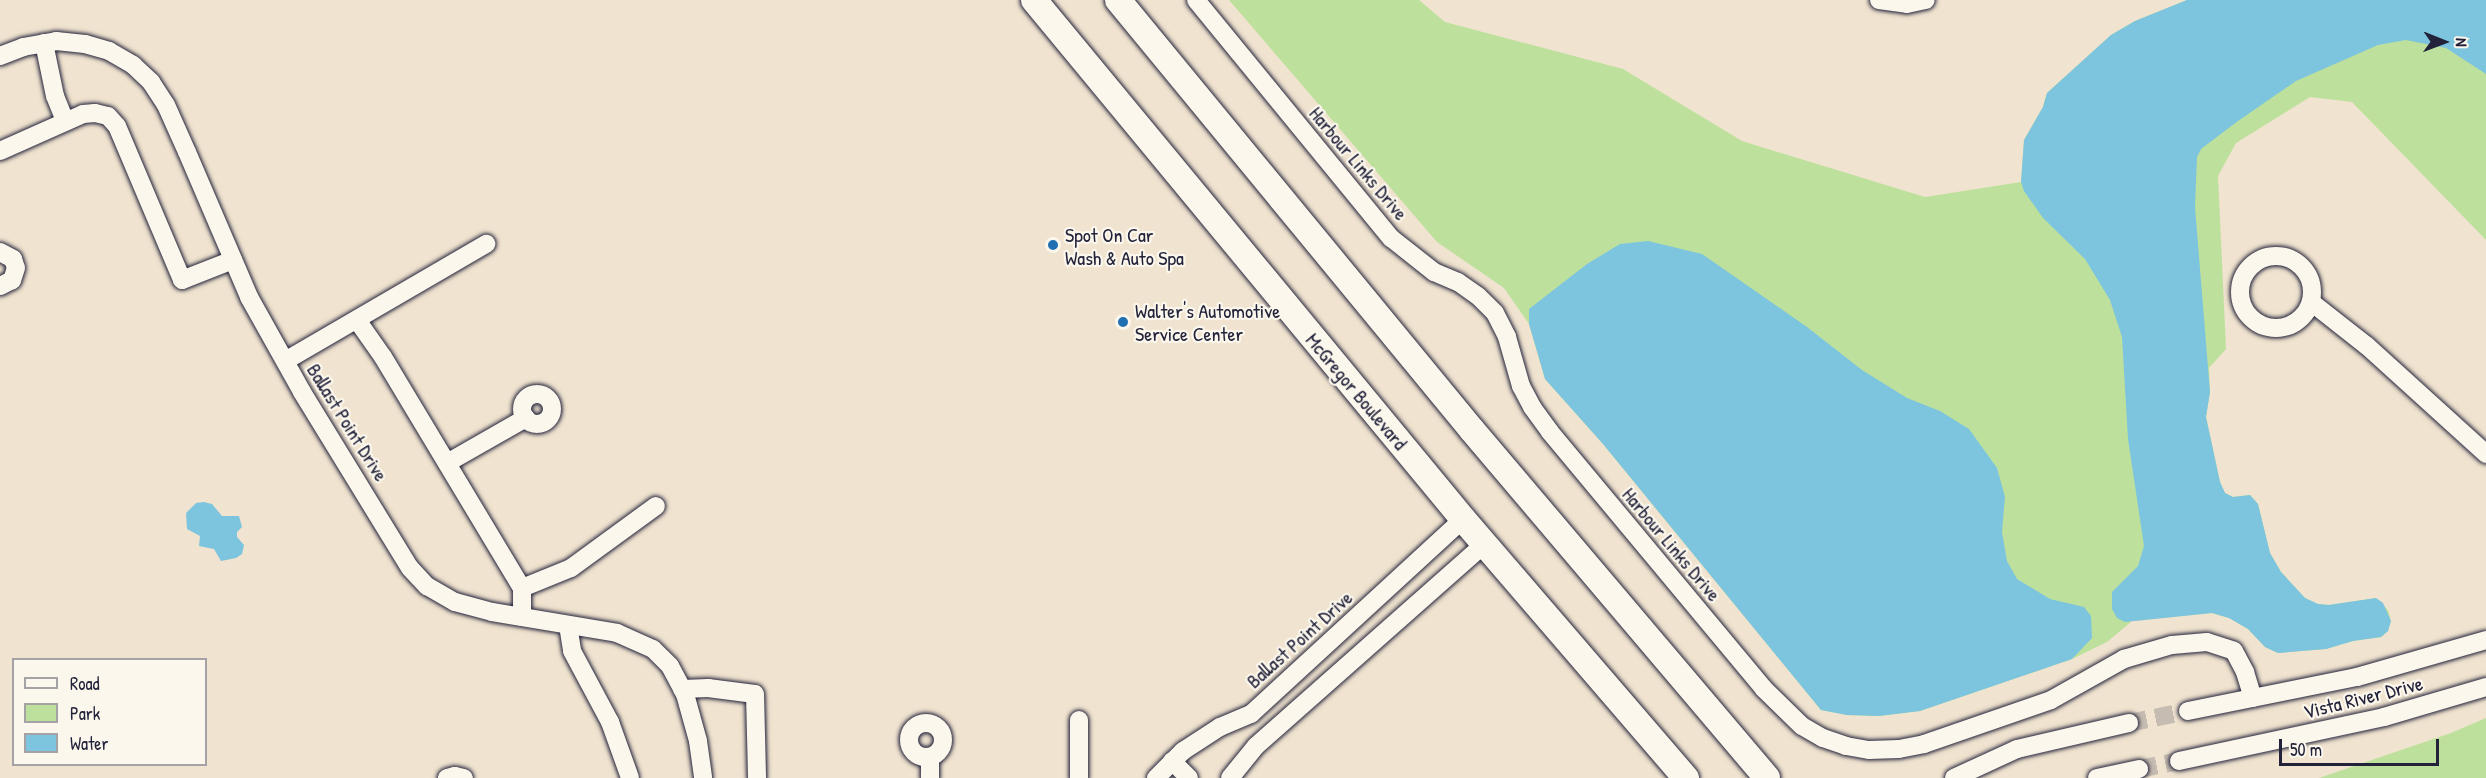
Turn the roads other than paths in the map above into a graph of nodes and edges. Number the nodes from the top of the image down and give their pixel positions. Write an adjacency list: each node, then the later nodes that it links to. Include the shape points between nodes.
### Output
1 (1034, 0): 21 (main road, McGregor Boulevard)
2 (1118, 0): 50 (main road, via 1472,430)
3 (1196, 0): 30 (street, Harbour Links Drive, via 1391,238 1434,272 1478,296 1495,313 1507,337 1521,386 1550,432 1762,688 1802,726 1846,746 1869,750 1924,744 2051,700 2124,659 2172,645 2207,642 2234,651)
4 (1878, 0): 5 (street, via 1907,4)
5 (1926, 0)
6 (44, 43): 7 (street, Ballast Point Drive); 8 (street, via 55,96); 12 (street, Ballast Point Drive, via 85,44 110,51 151,82 179,133)
7 (0, 56)
8 (65, 121): 9 (street); 12 (street, via 95,113 108,116 117,126 182,280)
9 (0, 151)
10 (486, 244): 15 (street)
11 (0, 252): 13 (street, via 13,260 16,268 12,280)
12 (233, 260): 16 (street, Ballast Point Drive)
13 (0, 286)
14 (2311, 302): 14 (street, via 2310,278 2304,268 2289,258 2271,255 2260,259 2243,276 2240,299 2253,319 2263,326 2292,324 2306,313); 18 (street, via 2367,346)
15 (357, 320): 16 (street); 19 (street)
16 (285, 362): 24 (street, Ballast Point Drive, via 410,568 427,586 455,602)
17 (526, 418): 19 (street)
18 (2486, 454)
19 (447, 464): 23 (street)
20 (656, 506): 23 (street, via 571,568)
21 (1463, 519): 22 (main road, McGregor Boulevard); 29 (street, Ballast Point Drive)
22 (1484, 544): 33 (street); 49 (main road, McGregor Boulevard)
23 (522, 588): 24 (street)
24 (522, 617): 25 (street, Ballast Point Drive)
25 (568, 625): 28 (street, Ballast Point Drive, via 618,633 653,649 670,666); 41 (street, via 572,651 610,722)
26 (2486, 640): 30 (street, Vista River Drive, via 2357,677)
27 (2486, 687): 37 (street, Vista River Drive, via 2384,717)
28 (682, 689): 42 (street, Ballast Point Drive, via 698,741); 43 (street, via 755,694)
29 (1269, 697): 33 (street); 36 (street, Ballast Point Drive, via 1251,714 1220,727)
30 (2253, 698): 31 (street, Vista River Drive)
31 (2188, 711)
32 (1079, 720): 45 (street)
33 (1287, 720): 48 (street, via 1256,746)
34 (2129, 723): 51 (street, via 2027,746)
35 (930, 757): 44 (street)
36 (1172, 761): 46 (street, Ballast Point Drive); 47 (street)
37 (2179, 761)
38 (2139, 769): 52 (street)
39 (447, 778): 40 (street)
40 (464, 778)
41 (630, 778)
42 (703, 778)
43 (757, 778)
44 (930, 778)
45 (1080, 778)
46 (1156, 778)
47 (1189, 778)
48 (1230, 778)
49 (1686, 778)
50 (1767, 778)
51 (1954, 778)
52 (2097, 778)

